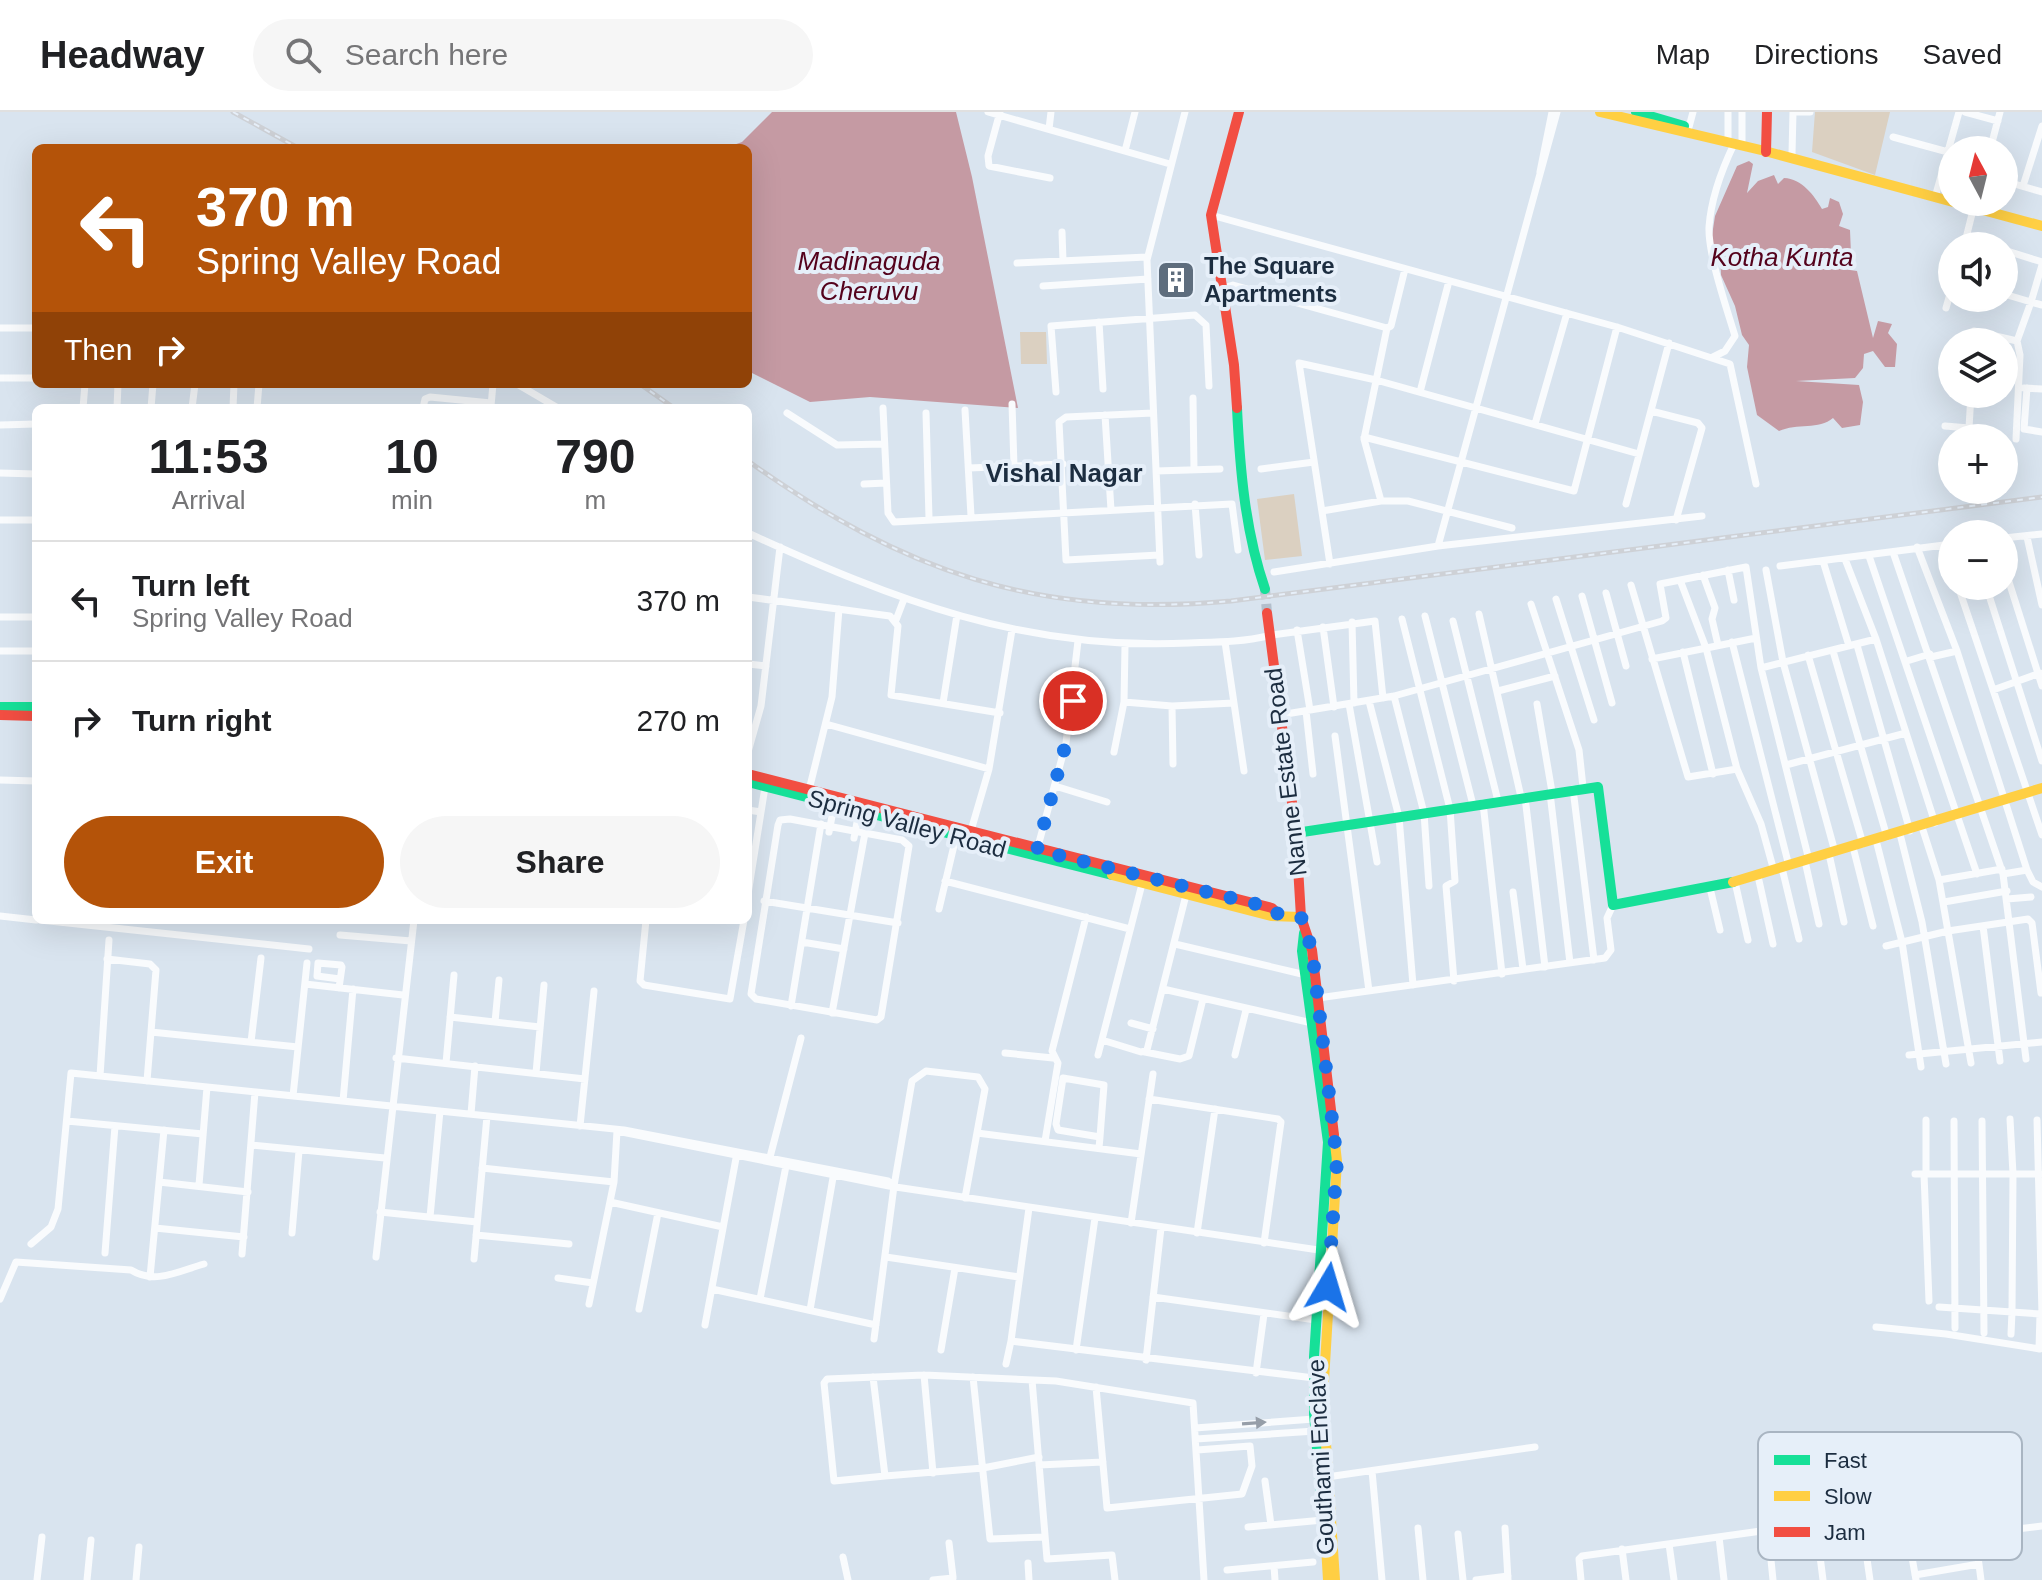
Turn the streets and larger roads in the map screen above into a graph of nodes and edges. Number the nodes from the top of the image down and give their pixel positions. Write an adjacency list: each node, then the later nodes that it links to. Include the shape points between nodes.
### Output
1 (988, 112): 18 (street)
2 (1051, 112): 23 (street)
3 (1135, 112): 30 (street)
4 (1185, 112): 32 (street)
5 (1239, 112): 40 (street)
6 (1554, 112): 54 (street)
7 (1600, 112): 20 (street)
8 (1636, 112): 20 (street)
9 (1689, 112): 22 (street)
10 (1728, 112): 27 (street)
11 (1742, 112): 27 (street)
12 (1767, 112): 28 (street)
13 (1794, 112): 14 (street); 31 (street)
14 (1810, 112)
15 (1959, 112): 24 (street)
16 (1965, 112): 19 (street)
17 (2000, 112): 19 (street)
18 (1000, 113): 23 (street); 33 (street, via 989,166)
19 (1998, 121): 25 (street)
20 (1653, 122): 22 (street); 27 (street)
21 (2042, 126): 35 (street)
22 (1689, 127): 27 (street)
23 (1049, 129): 30 (street)
24 (1952, 136)
25 (1994, 136)
26 (1893, 137): 29 (street)
27 (1735, 141): 28 (street); 68 (street, via 1720,175 1709,227 1735,336)
28 (1766, 149): 31 (street); 39 (street)
29 (1938, 149)
30 (1125, 151): 32 (street)
31 (1792, 154): 38 (street)
32 (1170, 164): 45 (street)
33 (1050, 178)
34 (2018, 185): 35 (street)
35 (2023, 186): 37 (street)
36 (1938, 187): 38 (street)
37 (2042, 192)
38 (1936, 194)
39 (1938, 195)
40 (1211, 215): 49 (street); 53 (street)
41 (2014, 216): 42 (street)
42 (2042, 224)
43 (1062, 232): 46 (street)
44 (2018, 255): 48 (street)
45 (1147, 257): 46 (street); 50 (street)
46 (1063, 261): 47 (street)
47 (1017, 263)
48 (2042, 264): 56 (street)
49 (1405, 269): 51 (street); 64 (street)
50 (1148, 279): 52 (street); 59 (street)
51 (1449, 281): 54 (street); 77 (street)
52 (1043, 286)
53 (1220, 289): 64 (street, via 1233,285); 152 (street, via 1234,365 1254,557)
54 (1504, 296): 58 (street); 84 (street)
55 (2018, 298): 56 (street)
56 (2031, 302): 57 (street); 65 (street)
57 (2042, 305)
58 (1567, 313): 61 (street); 93 (street)
59 (1150, 319): 60 (street); 72 (street, via 1202,319); 90 (street)
60 (1099, 322): 74 (street); 76 (street, via 1051,326)
61 (1617, 327): 66 (street); 98 (street)
62 (0, 328): 63 (street)
63 (32, 328)
64 (1387, 328): 71 (street)
65 (2018, 338)
66 (1669, 343): 68 (street); 87 (street)
67 (2018, 350): 78 (street)
68 (1713, 357): 114 (street, via 1730,364)
69 (0, 378): 70 (street)
70 (32, 378)
71 (1376, 380): 77 (street); 97 (street); 102 (street, via 1299,363)
72 (1209, 386)
73 (524, 388): 82 (street)
74 (1103, 389)
75 (2042, 389): 78 (street)
76 (1056, 392)
77 (1420, 392): 84 (street)
78 (2023, 392): 95 (street); 96 (street, via 2025,429)
79 (1193, 398): 108 (street)
80 (424, 404): 81 (street, via 430,397)
81 (477, 404)
82 (551, 404)
83 (1012, 404): 104 (street)
84 (1474, 407): 93 (street); 101 (street)
85 (883, 408): 99 (street)
86 (965, 410): 105 (street)
87 (1651, 411): 100 (street); 128 (street, via 1702,428)
88 (787, 413): 99 (street, via 837,445)
89 (926, 413): 125 (street)
90 (1153, 413): 91 (street); 109 (street)
91 (1105, 415): 103 (street, via 1060,419); 119 (street)
92 (32, 424): 94 (street)
93 (1535, 424): 98 (street)
94 (0, 425)
95 (2018, 426)
96 (2042, 432)
97 (1364, 437): 101 (street); 115 (street)
98 (1587, 439): 100 (street); 101 (street, via 1574,491)
99 (884, 444): 112 (street)
100 (1639, 454): 117 (street)
101 (1460, 461): 121 (street)
102 (1314, 462): 107 (street); 120 (street)
103 (1063, 464): 104 (street); 122 (street)
104 (1014, 466): 105 (street)
105 (969, 468): 123 (street)
106 (1220, 469): 108 (street)
107 (1261, 469)
108 (1194, 470): 109 (street)
109 (1156, 471): 118 (street)
110 (0, 473): 111 (street)
111 (32, 474)
112 (886, 483): 113 (street); 125 (street, via 890,519)
113 (864, 484)
114 (1756, 484)
115 (1381, 501): 120 (street); 121 (street, via 1408,501)
116 (1195, 504): 118 (street); 138 (street, via 1232,504); 140 (street)
117 (1626, 504)
118 (1157, 507): 119 (street); 122 (street, via 1159,558 1066,560)
119 (1111, 510): 122 (street)
120 (1322, 511): 144 (street)
121 (1447, 511): 129 (street); 134 (street)
122 (1064, 512): 123 (street)
123 (971, 516): 125 (street)
124 (1702, 516): 128 (street)
125 (929, 518)
126 (0, 520): 127 (street)
127 (32, 520)
128 (1676, 520): 134 (street)
129 (1512, 528)
130 (2042, 534): 133 (street)
131 (752, 535): 136 (street)
132 (2018, 537): 133 (street)
133 (2027, 537): 164 (street)
134 (1438, 546): 144 (street)
135 (1938, 546): 137 (street)
136 (780, 547): 156 (street); 158 (street)
137 (1917, 547): 139 (street); 196 (street)
138 (1238, 550)
139 (1893, 552): 141 (street); 200 (street)
140 (1199, 555)
141 (1869, 556): 142 (street); 202 (street)
142 (1845, 559): 143 (street); 183 (street)
143 (1823, 561): 145 (street); 191 (street)
144 (1330, 564): 148 (street)
145 (1780, 566)
146 (1728, 570): 149 (street); 159 (street); 182 (street, via 1746,568)
147 (1766, 570): 203 (street)
148 (1274, 572)
149 (1703, 575): 150 (street); 188 (street, via 1715,608)
150 (1680, 580): 177 (street, via 1659,585 1666,618); 192 (street)
151 (1631, 585): 177 (street)
152 (1265, 589)
153 (1606, 593): 180 (street)
154 (1582, 596): 184 (street)
155 (752, 598): 158 (street)
156 (904, 599): 167 (street); 173 (street)
157 (1556, 599): 190 (street)
158 (772, 600): 165 (street); 205 (street)
159 (1734, 600)
160 (1963, 600): 216 (street)
161 (1990, 600): 212 (street)
162 (2015, 600): 209 (street)
163 (1531, 604): 197 (street)
164 (2042, 605)
165 (839, 609): 173 (street); 239 (street)
166 (1479, 614): 207 (street)
167 (957, 615): 178 (street); 222 (street)
168 (1425, 616): 213 (street)
169 (0, 617): 170 (street)
170 (32, 617)
171 (1268, 617): 181 (street, Nanne Estate Road)
172 (1402, 619): 215 (street)
173 (896, 620): 222 (street, via 891,695)
174 (1453, 621): 210 (street)
175 (1352, 622): 176 (street); 219 (street, via 1375,621); 225 (street)
176 (1323, 627): 179 (street); 232 (street)
177 (1643, 627): 180 (street); 201 (street)
178 (1012, 630): 185 (street); 234 (street)
179 (1297, 630): 181 (street); 233 (street)
180 (1617, 633): 184 (street); 206 (street)
181 (1270, 636): 186 (street); 236 (street, Nanne Estate Road)
182 (1756, 638): 187 (street); 208 (street)
183 (1876, 639): 191 (street); 240 (street)
184 (1593, 640): 190 (street); 224 (street)
185 (1078, 641): 189 (street); 260 (street, via 1073,701)
186 (1225, 642): 189 (street); 223 (street)
187 (1732, 642): 188 (street); 301 (street)
188 (1718, 645): 192 (street)
189 (1125, 646): 221 (street)
190 (1570, 646): 197 (street); 238 (street)
191 (1853, 646): 195 (street); 243 (street)
192 (1706, 648): 198 (street); 252 (street)
193 (0, 651): 194 (street)
194 (32, 651)
195 (1833, 651): 199 (street); 244 (street)
196 (1957, 651): 200 (street); 270 (street)
197 (1546, 652): 207 (street); 211 (street)
198 (1683, 652): 201 (street); 255 (street)
199 (1808, 655): 203 (street); 246 (street)
200 (1931, 656): 202 (street); 274 (street)
201 (1652, 659): 255 (street, via 1688,777)
202 (1907, 661): 280 (street)
203 (1783, 662): 208 (street); 247 (street)
204 (752, 664): 205 (street)
205 (766, 666): 228 (street)
206 (1626, 666)
207 (1491, 667): 210 (street); 217 (street)
208 (1761, 668): 250 (street)
209 (2040, 673): 212 (street); 214 (street)
210 (1467, 674): 213 (street); 268 (street)
211 (1555, 676): 217 (street); 262 (street, via 1579,750)
212 (2016, 682): 216 (street); 248 (street)
213 (1442, 684): 215 (street); 271 (street)
214 (2042, 686)
215 (1418, 690): 218 (street); 273 (street)
216 (1993, 690): 266 (street)
217 (1498, 691): 267 (street)
218 (1394, 696): 219 (street); 278 (street)
219 (1383, 698): 220 (street)
220 (1369, 701): 225 (street); 281 (street)
221 (1124, 702): 229 (street); 245 (street)
222 (943, 703): 234 (street)
223 (1234, 703): 229 (street); 253 (street)
224 (1612, 703)
225 (1351, 704): 232 (street); 282 (street)
226 (1537, 704): 265 (street)
227 (752, 705): 228 (street)
228 (761, 706): 242 (street)
229 (1172, 706): 249 (street)
230 (0, 707): 231 (street)
231 (32, 707)
232 (1334, 707): 233 (street)
233 (1308, 711): 236 (street); 254 (street)
234 (1000, 713): 251 (street)
235 (0, 715): 237 (street)
236 (1280, 715): 290 (street, Nanne Estate Road)
237 (32, 716)
238 (1594, 720)
239 (826, 724): 251 (street); 264 (street)
240 (1906, 733): 243 (street); 283 (street)
241 (1335, 736): 285 (street)
242 (752, 738)
243 (1883, 741): 244 (street); 288 (street)
244 (1859, 747): 246 (street); 295 (street)
245 (1114, 752)
246 (1836, 753): 247 (street); 296 (street)
247 (1811, 759): 250 (street); 298 (street)
248 (2042, 761)
249 (1173, 764)
250 (1786, 765): 299 (street)
251 (989, 769): 294 (street)
252 (1737, 769): 255 (street); 301 (street)
253 (1244, 771)
254 (1313, 774)
255 (1713, 774)
256 (752, 775): 264 (street, Spring Valley Road)
257 (0, 780): 258 (street)
258 (32, 781)
259 (752, 783): 261 (street, Spring Valley Road)
260 (1055, 786): 269 (street); 297 (street)
261 (765, 787): 272 (street, Spring Valley Road); 276 (street)
262 (1578, 788): 265 (street); 320 (street, via 1599,789); 358 (street)
263 (2042, 788): 266 (street)
264 (809, 790): 279 (street, Spring Valley Road)
265 (1551, 792): 267 (street); 360 (street)
266 (2027, 794): 270 (street); 292 (street)
267 (1523, 797): 268 (street); 361 (street)
268 (1498, 801): 271 (street)
269 (1107, 802)
270 (2006, 802): 274 (street); 303 (street)
271 (1478, 804): 273 (street); 363 (street)
272 (834, 806): 277 (street, Spring Valley Road); 287 (street)
273 (1450, 809): 278 (street); 367 (street, via 1455,881 1446,884 1446,890)
274 (1982, 809): 280 (street); 304 (street)
275 (752, 811): 276 (street)
276 (761, 812): 302 (street)
277 (859, 812): 279 (street, Spring Valley Road); 291 (street)
278 (1424, 813): 281 (street); 311 (street)
279 (881, 814): 293 (street, Spring Valley Road); 294 (street, Spring Valley Road)
280 (1958, 816): 283 (street); 305 (street)
281 (1399, 817): 282 (street); 370 (street)
282 (1371, 822): 285 (street); 300 (street)
283 (1935, 823): 286 (street)
284 (821, 824): 287 (street); 318 (street, via 780,820); 321 (street)
285 (1346, 825): 290 (street); 374 (street)
286 (1922, 827): 288 (street); 307 (street)
287 (829, 829): 291 (street)
288 (1905, 832): 295 (street); 344 (street)
289 (865, 833): 291 (street); 324 (street); 331 (street, via 909,846)
290 (1296, 833): 327 (street, Nanne Estate Road)
291 (855, 834)
292 (2042, 835)
293 (956, 837): 294 (street, Spring Valley Road); 308 (street)
294 (969, 837): 297 (street, Spring Valley Road); 310 (street, Spring Valley Road)
295 (1881, 839): 296 (street); 350 (street)
296 (1858, 845): 298 (street); 337 (street)
297 (1037, 850): 323 (street, Spring Valley Road, via 1272,908)
298 (1832, 853): 299 (street); 330 (street)
299 (1807, 861): 301 (street); 336 (street)
300 (1377, 862)
301 (1782, 868): 306 (street); 345 (street)
302 (752, 869)
303 (2027, 870): 304 (street); 312 (street)
304 (2002, 871): 305 (street); 316 (street)
305 (1977, 874): 307 (street)
306 (1758, 876): 309 (street); 352 (street)
307 (1939, 880): 319 (street)
308 (945, 881): 322 (street); 326 (street)
309 (1735, 882): 313 (street); 347 (street)
310 (1142, 884): 315 (street, Spring Valley Road); 339 (street)
311 (1429, 886)
312 (2042, 887)
313 (1710, 888): 320 (street); 340 (street)
314 (1513, 892): 362 (street)
315 (1186, 895): 323 (street, Spring Valley Road); 351 (street)
316 (2007, 895): 317 (street); 319 (street); 329 (street)
317 (2031, 897)
318 (764, 901): 321 (street); 379 (street, via 749,991 756,999)
319 (1944, 902): 341 (street)
320 (1613, 905): 358 (street, via 1607,918 1611,950)
321 (807, 908): 324 (street); 349 (street)
322 (939, 909)
323 (1278, 914): 327 (street)
324 (850, 915): 331 (street); 355 (street)
325 (0, 916): 328 (street)
326 (1086, 917): 339 (street); 405 (street)
327 (1301, 917): 342 (street, Nanne Estate Road)
328 (32, 919)
329 (2008, 921): 338 (street); 375 (street, via 2032,921); 393 (street)
330 (1844, 922)
331 (898, 923): 381 (street, via 879,1019)
332 (75, 924): 354 (street)
333 (413, 924): 348 (street)
334 (646, 924): 335 (street, via 640,981 644,985 730,999)
335 (743, 924)
336 (1819, 924)
337 (1873, 926)
338 (1983, 926): 341 (street); 394 (street)
339 (1130, 929): 390 (street)
340 (1720, 930)
341 (1948, 931): 344 (street); 396 (street)
342 (1304, 932): 365 (street, Gouthami Enclave); 377 (street, Gouthami Enclave, via 1312,950)
343 (340, 935): 348 (street)
344 (1925, 937): 350 (street); 397 (street)
345 (1799, 939)
346 (109, 940): 357 (street)
347 (1748, 940)
348 (411, 941): 376 (street)
349 (802, 942): 355 (street); 379 (street)
350 (1902, 942): 353 (street); 400 (street)
351 (1175, 944): 365 (street); 372 (street)
352 (1773, 944)
353 (1886, 946)
354 (309, 949)
355 (844, 949): 381 (street)
356 (261, 958): 391 (street)
357 (107, 959): 388 (street, via 150,964 156,970); 415 (street)
358 (1594, 960): 360 (street)
359 (307, 963): 368 (street)
360 (1570, 963): 361 (street)
361 (1545, 967): 362 (street)
362 (1523, 969): 363 (street)
363 (1502, 974): 367 (street)
364 (454, 975): 382 (street)
365 (1306, 975): 385 (street, Gouthami Enclave)
366 (499, 980): 383 (street)
367 (1454, 981): 370 (street)
368 (305, 984): 371 (street, via 340,983); 395 (street)
369 (544, 985): 386 (street)
370 (1413, 985): 374 (street)
371 (353, 989): 376 (street); 422 (street)
372 (1163, 989): 378 (street); 387 (street)
373 (594, 991): 416 (street)
374 (1369, 991): 377 (street)
375 (2041, 993)
376 (403, 995): 404 (street)
377 (1318, 998): 481 (street, Gouthami Enclave, via 1337,1161)
378 (1203, 999): 380 (street); 398 (street, via 1189,1056)
379 (791, 1006): 381 (street)
380 (1246, 1010): 385 (street); 402 (street)
381 (832, 1013)
382 (450, 1017): 383 (street); 408 (street)
383 (495, 1022): 386 (street)
384 (1131, 1023): 387 (street)
385 (1312, 1023): 481 (street, Gouthami Enclave, via 1328,1142)
386 (540, 1027): 413 (street)
387 (1153, 1029): 398 (street)
388 (151, 1032): 391 (street); 417 (street)
389 (801, 1038): 447 (street)
390 (1102, 1040): 398 (street); 401 (street)
391 (251, 1042): 395 (street)
392 (2042, 1042): 393 (street)
393 (2024, 1043): 394 (street); 406 (street)
394 (1999, 1046): 396 (street); 407 (street)
395 (298, 1047): 420 (street)
396 (1970, 1048): 397 (street); 409 (street)
397 (1945, 1050): 400 (street); 410 (street)
398 (1145, 1052)
399 (1005, 1053): 405 (street)
400 (1919, 1053): 403 (street); 412 (street)
401 (1098, 1055)
402 (1235, 1055)
403 (1909, 1055)
404 (396, 1058): 408 (street); 423 (street)
405 (1053, 1058): 441 (street, via 1058,1063)
406 (2026, 1059)
407 (2000, 1061)
408 (446, 1063): 411 (street)
409 (1971, 1063)
410 (1946, 1064)
411 (475, 1066): 413 (street); 426 (street)
412 (1921, 1067)
413 (536, 1073): 416 (street)
414 (1153, 1074): 421 (street)
415 (100, 1076): 417 (street); 431 (street, via 71,1073)
416 (585, 1079): 435 (street)
417 (147, 1081): 418 (street)
418 (207, 1087): 419 (street); 439 (street)
419 (255, 1092): 420 (street); 442 (street)
420 (293, 1096): 422 (street)
421 (1149, 1099): 424 (street); 446 (street)
422 (343, 1101): 423 (street)
423 (391, 1106): 425 (street); 448 (street)
424 (1215, 1109): 475 (street); 478 (street, via 1281,1122)
425 (440, 1111): 426 (street); 467 (street)
426 (471, 1114): 427 (street)
427 (487, 1116): 435 (street); 450 (street)
428 (2010, 1119): 456 (street)
429 (1926, 1120): 455 (street)
430 (2037, 1120): 451 (street)
431 (67, 1121): 434 (street); 479 (street, via 58,1209 51,1227)
432 (1954, 1121): 452 (street)
433 (1982, 1121): 453 (street)
434 (115, 1126): 436 (street); 482 (street)
435 (580, 1126): 437 (street)
436 (164, 1130): 439 (street); 457 (street)
437 (617, 1131): 445 (street); 458 (street)
438 (977, 1133): 441 (street); 460 (street, via 985,1089 978,1077 926,1071 917,1075); 462 (street)
439 (203, 1134): 459 (street)
440 (1100, 1137): 440 (street, via 1104,1085 1063,1078 1058,1130); 443 (street)
441 (1045, 1141): 443 (street)
442 (251, 1145): 444 (street); 461 (street)
443 (1099, 1148): 446 (street)
444 (299, 1151): 448 (street); 474 (street)
445 (737, 1154): 447 (street); 449 (street); 471 (street)
446 (1141, 1154): 470 (street)
447 (770, 1157): 454 (street)
448 (385, 1158): 465 (street)
449 (786, 1166): 454 (street); 496 (street)
450 (482, 1168): 458 (street); 469 (street)
451 (2040, 1171): 456 (street); 506 (street)
452 (1956, 1172): 453 (street); 455 (street); 501 (street)
453 (1984, 1172): 456 (street); 503 (street)
454 (834, 1173): 460 (street); 502 (street)
455 (1922, 1174): 497 (street)
456 (2013, 1174): 504 (street)
457 (159, 1182): 459 (street); 472 (street)
458 (614, 1182): 463 (street)
459 (199, 1185): 461 (street)
460 (894, 1186): 462 (street); 485 (street)
461 (248, 1192): 477 (street)
462 (965, 1198): 464 (street)
463 (610, 1202): 466 (street); 492 (street)
464 (1029, 1208): 468 (street); 490 (street)
465 (380, 1212): 467 (street); 484 (street)
466 (658, 1213): 471 (street); 500 (street)
467 (430, 1217): 469 (street)
468 (1095, 1218): 470 (street); 518 (street)
469 (477, 1222): 476 (street)
470 (1131, 1223): 473 (street)
471 (723, 1227): 493 (street)
472 (155, 1228): 477 (street); 489 (street)
473 (1161, 1228): 475 (street); 494 (street)
474 (292, 1233)
475 (1197, 1233): 478 (street)
476 (476, 1235): 480 (street); 486 (street)
477 (244, 1237): 483 (street)
478 (1264, 1243): 481 (street)
479 (31, 1244)
480 (569, 1244)
481 (1327, 1251): 507 (street, Gouthami Enclave); 540 (street, Gouthami Enclave)
482 (105, 1253)
483 (242, 1254)
484 (376, 1257)
485 (886, 1257): 488 (street); 509 (street)
486 (474, 1259)
487 (204, 1264): 489 (street)
488 (955, 1268): 490 (street); 517 (street)
489 (150, 1277): 495 (street, via 131,1270 16,1262)
490 (1019, 1277): 515 (street)
491 (558, 1278): 492 (street)
492 (593, 1283): 498 (street)
493 (712, 1289): 496 (street); 508 (street)
494 (1153, 1297): 505 (street); 519 (street)
495 (0, 1299)
496 (760, 1299): 502 (street)
497 (1929, 1301)
498 (589, 1304)
499 (1939, 1307): 501 (street)
500 (639, 1309)
501 (1956, 1309): 503 (street); 511 (street)
502 (810, 1310): 509 (street)
503 (1984, 1311): 504 (street); 512 (street)
504 (2012, 1312): 506 (street); 513 (street)
505 (1264, 1314): 507 (street); 521 (street)
506 (2041, 1314): 516 (street)
507 (1316, 1320): 525 (street, Gouthami Enclave)
508 (705, 1325)
509 (876, 1325): 514 (street)
510 (1876, 1327): 516 (street)
511 (1955, 1328)
512 (1984, 1333)
513 (2011, 1334)
514 (874, 1339)
515 (1011, 1341): 518 (street); 520 (street)
516 (2040, 1349)
517 (941, 1350)
518 (1076, 1350): 519 (street)
519 (1146, 1360): 521 (street)
520 (1006, 1364)
521 (1256, 1373): 525 (street)
522 (924, 1375): 523 (street); 524 (street); 538 (street)
523 (873, 1377): 539 (street); 539 (street, via 824,1383 834,1481)
524 (973, 1377): 526 (street); 536 (street)
525 (1314, 1378): 528 (street, Gouthami Enclave)
526 (1032, 1380): 527 (street); 534 (street)
527 (1096, 1387): 529 (street, via 1193,1403); 535 (street)
528 (1314, 1419): 529 (street, one-way to 528); 530 (street, Gouthami Enclave)
529 (1195, 1428): 531 (street)
530 (1315, 1431): 531 (street); 543 (street, Gouthami Enclave)
531 (1196, 1439): 533 (street)
532 (1535, 1447): 537 (street)
533 (1197, 1450): 542 (street); 542 (street, via 1250,1446 1252,1466 1242,1494)
534 (1039, 1461): 535 (street); 536 (street); 553 (street)
535 (1103, 1462): 542 (street, via 1107,1508)
536 (983, 1468): 538 (street); 553 (street, via 990,1539)
537 (1372, 1471): 540 (street); 584 (street)
538 (933, 1473): 539 (street)
539 (885, 1476)
540 (1327, 1477): 583 (street, Gouthami Enclave)
541 (1265, 1481): 544 (street)
542 (1201, 1500): 580 (street)
543 (1323, 1520): 544 (street); 582 (street, Gouthami Enclave)
544 (1271, 1525): 546 (street)
545 (2042, 1526): 549 (street)
546 (1248, 1527)
547 (1418, 1528): 585 (street)
548 (1505, 1528): 571 (street)
549 (2022, 1528)
550 (1758, 1531): 554 (street)
551 (1458, 1534): 586 (street)
552 (42, 1537): 573 (street)
553 (1045, 1537): 579 (street, via 1047,1559 1112,1555)
554 (1719, 1537): 557 (street); 591 (street)
555 (91, 1540): 574 (street)
556 (949, 1543): 572 (street)
557 (1669, 1544): 559 (street); 590 (street)
558 (139, 1547): 575 (street)
559 (1622, 1549): 588 (street, via 1582,1556); 589 (street)
560 (843, 1557): 576 (street)
561 (1771, 1560): 592 (street)
562 (1820, 1560): 593 (street)
563 (1867, 1560): 594 (street)
564 (1978, 1560): 567 (street)
565 (1313, 1562): 568 (street)
566 (1028, 1563): 578 (street)
567 (1979, 1564): 570 (street); 595 (street)
568 (1274, 1566): 569 (street); 581 (street)
569 (1227, 1570)
570 (1915, 1577)
571 (1508, 1578): 587 (street)
572 (953, 1579): 577 (street)
573 (37, 1580)
574 (87, 1580)
575 (136, 1580)
576 (848, 1580)
577 (933, 1580)
578 (1029, 1580)
579 (1115, 1580)
580 (1204, 1580)
581 (1275, 1580)
582 (1328, 1580)
583 (1335, 1580)
584 (1382, 1580)
585 (1423, 1580)
586 (1463, 1580)
587 (1476, 1580)
588 (1581, 1580)
589 (1626, 1580)
590 (1674, 1580)
591 (1724, 1580)
592 (1773, 1580)
593 (1823, 1580)
594 (1870, 1580)
595 (1981, 1580)

